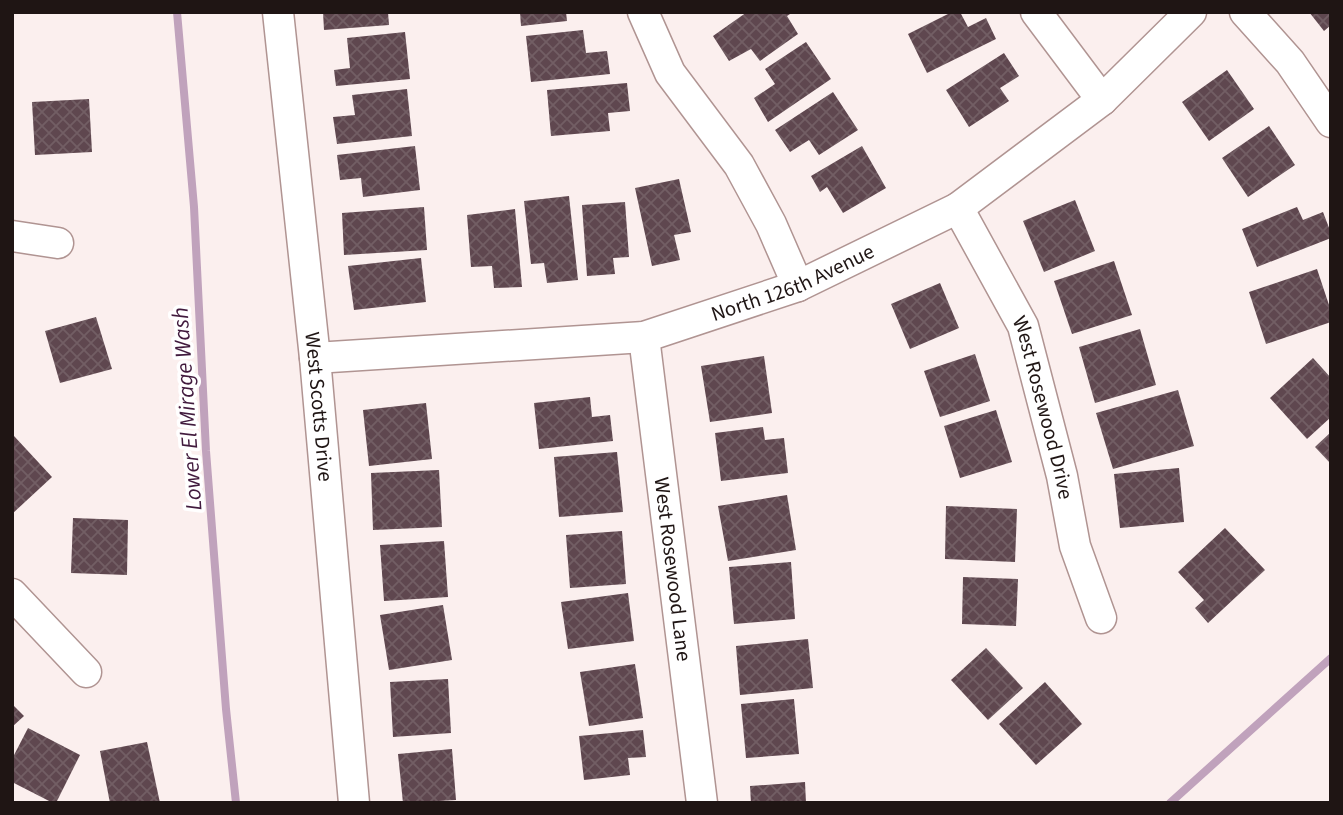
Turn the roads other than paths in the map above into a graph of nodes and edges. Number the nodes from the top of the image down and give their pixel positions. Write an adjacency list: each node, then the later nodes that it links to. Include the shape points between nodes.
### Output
1 (278, 12): 13 (street, West Scotts Drive)
2 (643, 12): 11 (street, via 670,73 739,165)
3 (1036, 12): 6 (street)
4 (1191, 12): 6 (street, North 126th Avenue)
5 (1245, 12): 7 (street, via 1290,62)
6 (1102, 100): 8 (street, North 126th Avenue)
7 (1331, 122)
8 (958, 208): 11 (street, North 126th Avenue); 15 (street, West Rosewood Drive, via 1023,326 1075,546)
9 (12, 236): 10 (street)
10 (58, 243)
11 (798, 286): 12 (street, North 126th Avenue)
12 (644, 337): 13 (street, North 126th Avenue); 18 (street, West Rosewood Lane)
13 (315, 358): 17 (street, West Scotts Drive)
14 (12, 594): 16 (street)
15 (1101, 618)
16 (86, 672)
17 (354, 803)
18 (702, 803)

